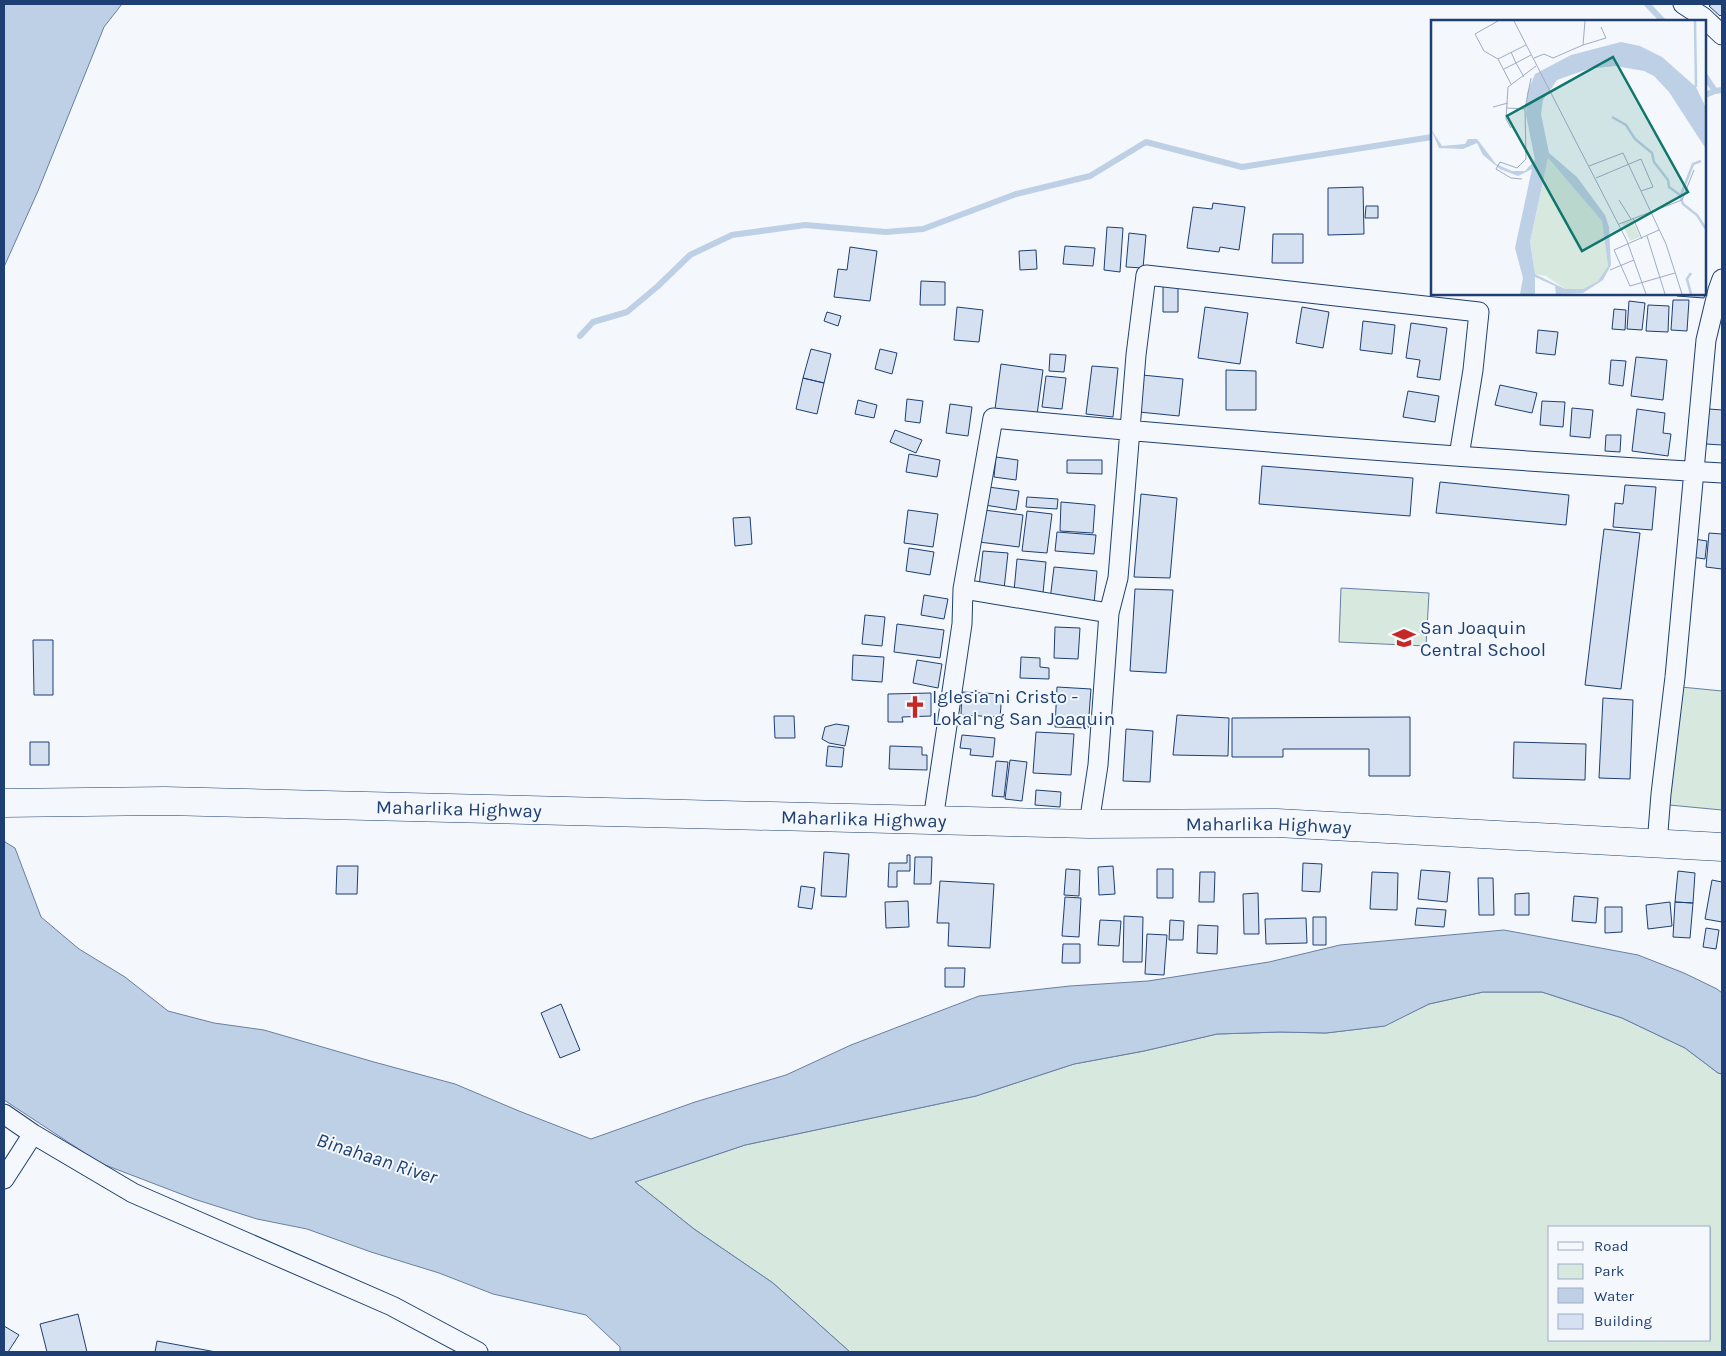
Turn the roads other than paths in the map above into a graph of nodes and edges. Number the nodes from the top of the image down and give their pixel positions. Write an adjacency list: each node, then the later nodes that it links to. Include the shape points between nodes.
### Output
1 (1683, 4): 2 (street)
2 (1705, 20)
3 (1706, 21): 4 (street)
4 (1722, 35)
5 (1722, 279): 8 (street, via 1706,340)
6 (1130, 431): 7 (street); 7 (street, via 1146,275 1479,312); 10 (street, via 993,418); 11 (street, via 1118,578)
7 (1459, 456): 8 (street)
8 (1694, 472): 9 (street); 15 (street)
9 (1722, 473)
10 (964, 589): 11 (street); 13 (street, via 962,624)
11 (1109, 613): 14 (street, via 1098,764)
12 (12, 803): 13 (highway, Maharlika Highway, via 166,801)
13 (933, 820): 14 (highway, Maharlika Highway)
14 (1089, 824): 15 (highway, Maharlika Highway, via 1277,823)
15 (1657, 844): 16 (highway, Maharlika Highway)
16 (1722, 846)
17 (4, 1114): 18 (street)
18 (33, 1134): 19 (street); 20 (street, via 133,1193 392,1306)
19 (4, 1179)
20 (478, 1352)

